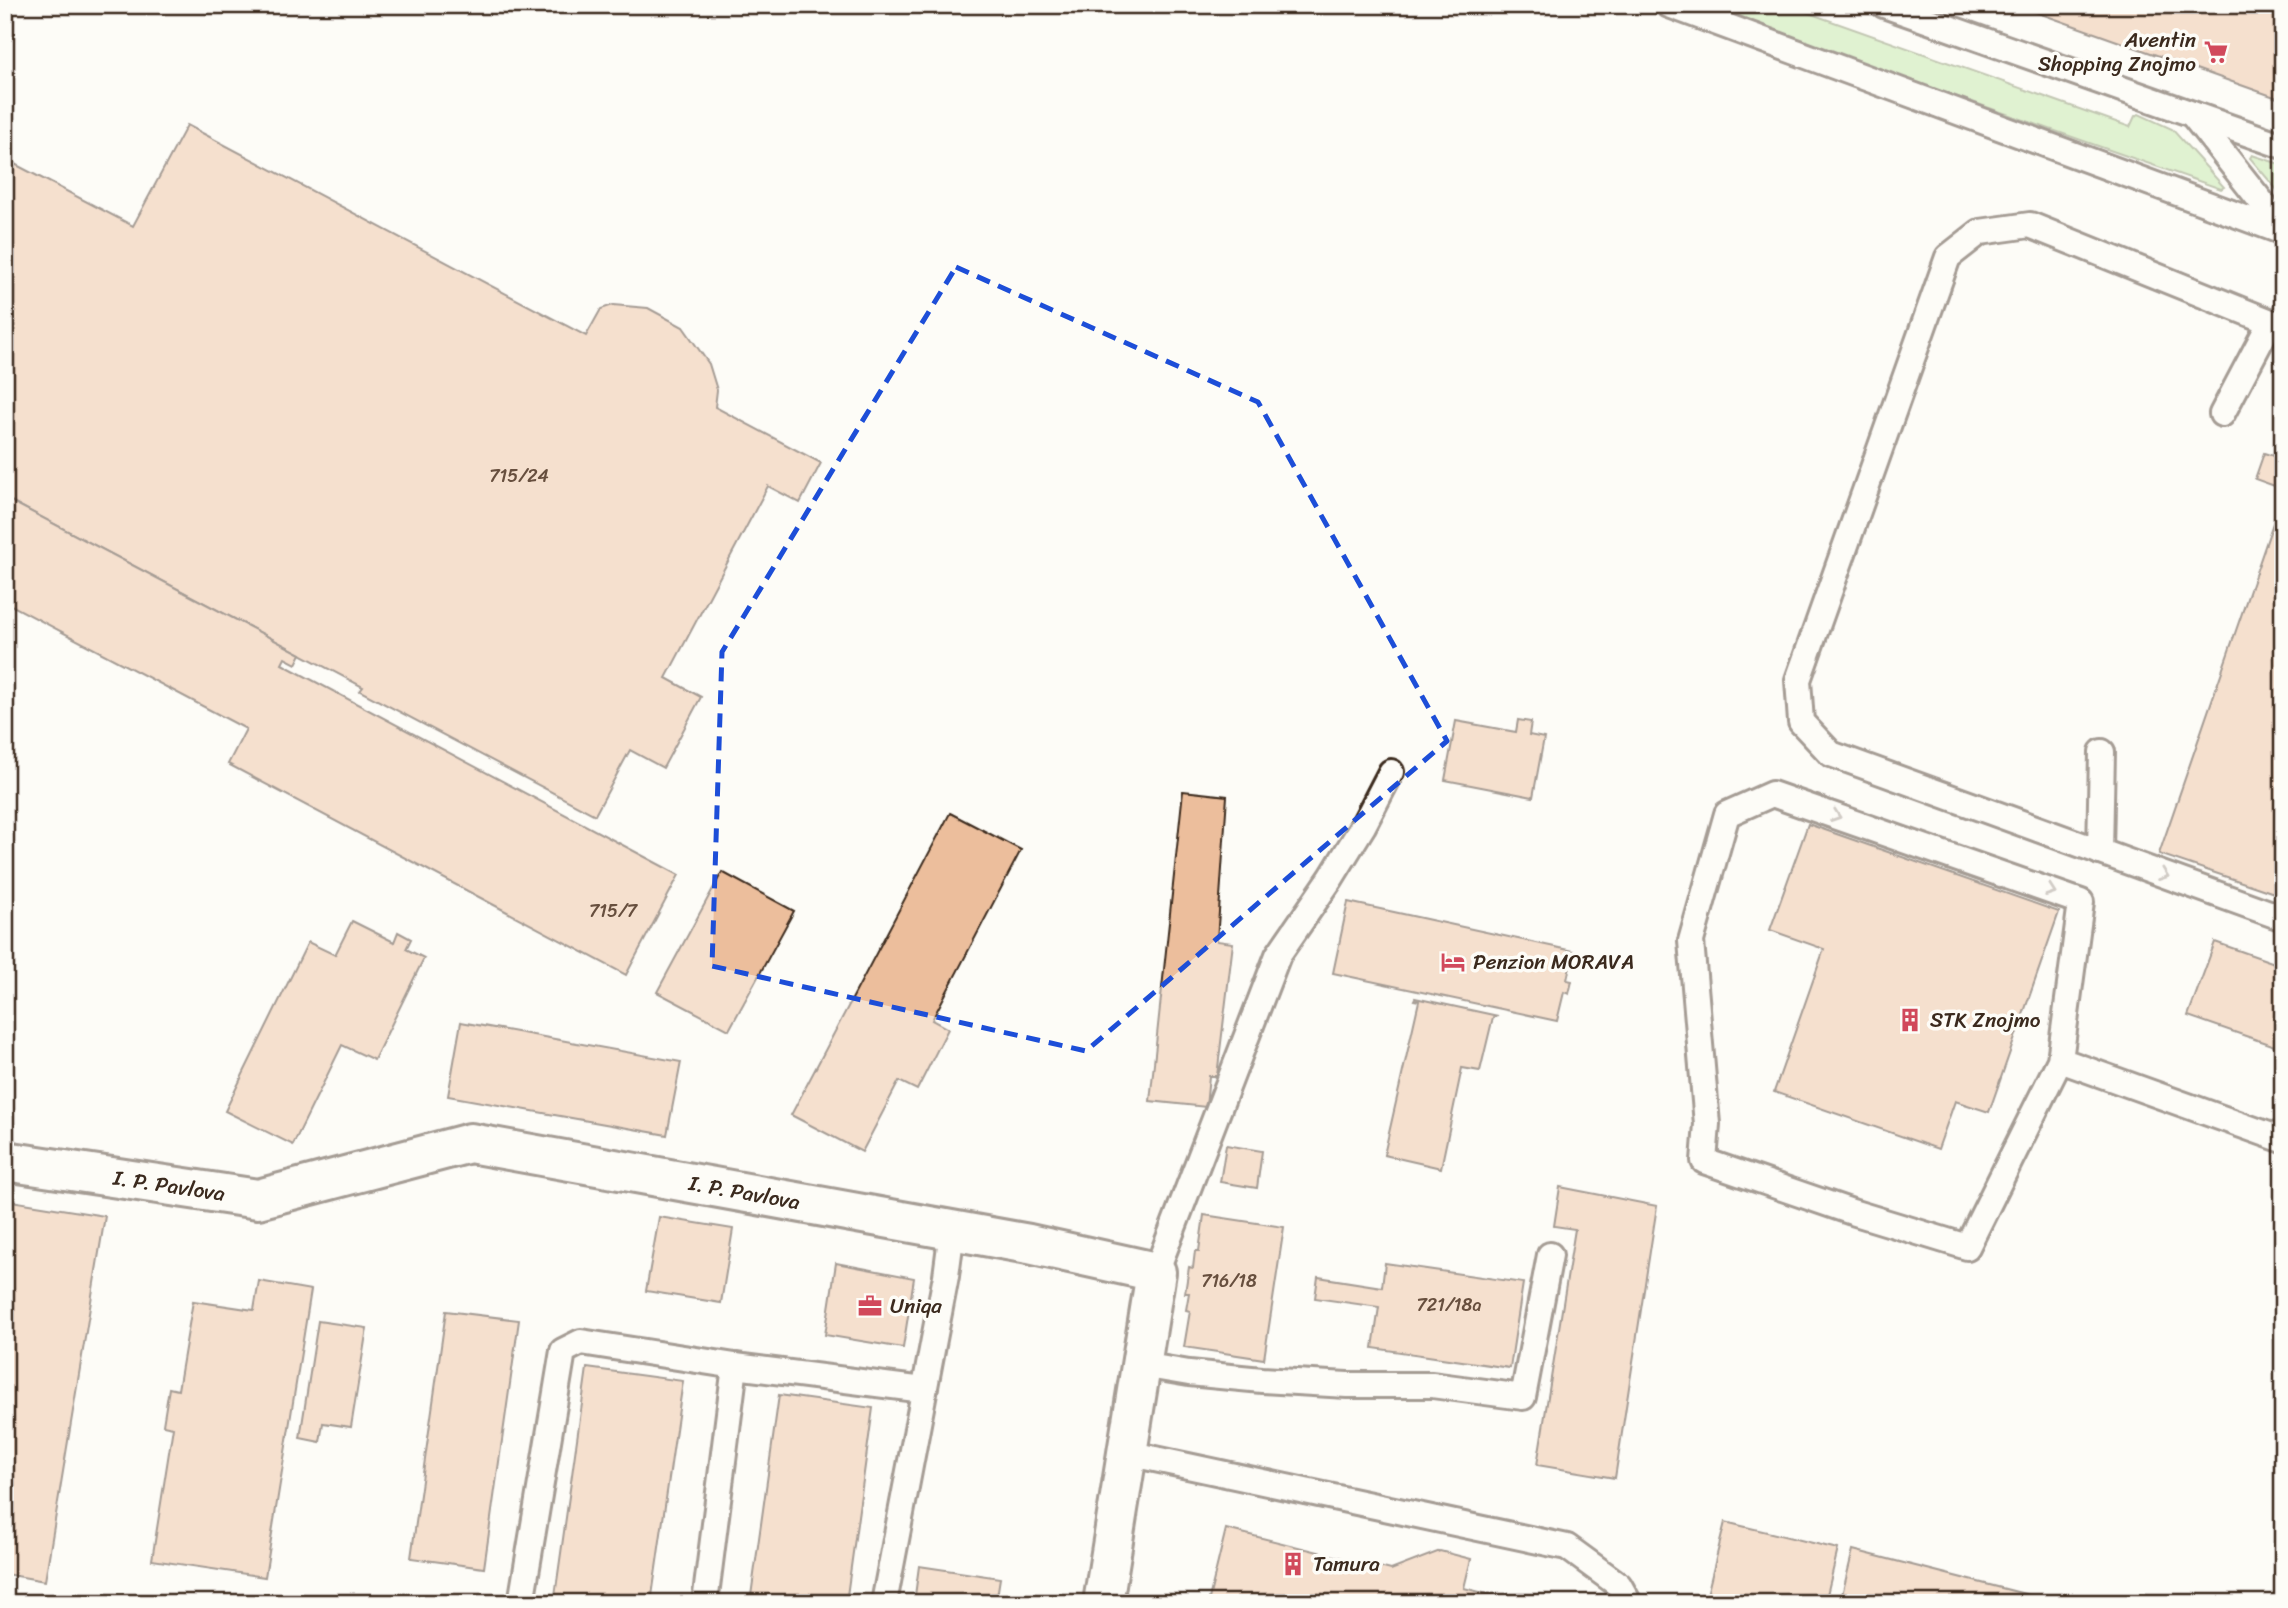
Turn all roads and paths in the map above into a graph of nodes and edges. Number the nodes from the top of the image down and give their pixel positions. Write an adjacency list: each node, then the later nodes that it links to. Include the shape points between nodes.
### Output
1 (1669, 5): 5 (lane)
2 (1884, 5): 3 (lane)
3 (2192, 113): 4 (lane); 5 (lane)
4 (2283, 146)
5 (2283, 230)
6 (2276, 325): 7 (lane); 10 (lane, via 2030,225 1980,232 1948,257 1798,680 1801,722 1831,754)
7 (2222, 414)
8 (2102, 752): 10 (lane)
9 (1391, 772): 17 (lane, via 1331,878 1278,955)
10 (2100, 852): 11 (lane, one-way to 11)
11 (2283, 918)
12 (2060, 1060): 12 (lane, one-way to 12, via 1967,1247 1704,1161 1707,1124 1691,941 1727,814 1772,794 2081,902); 13 (lane)
13 (2283, 1140)
14 (5, 1161): 15 (street, I. P. Pavlova, via 258,1199 470,1143)
15 (952, 1230): 17 (street, I. P. Pavlova); 20 (lane)
16 (1549, 1255): 18 (lane, via 1523,1397 1432,1385 1262,1380)
17 (1156, 1272): 18 (street)
18 (1142, 1365): 21 (street)
19 (735, 1366): 20 (lane); 22 (lane, via 580,1342 563,1351); 23 (lane)
20 (924, 1390): 24 (lane)
21 (1128, 1453): 25 (street); 26 (lane, via 1567,1547 1619,1585)
22 (521, 1603)
23 (705, 1603)
24 (884, 1603)
25 (1103, 1603)
26 (1629, 1603)

